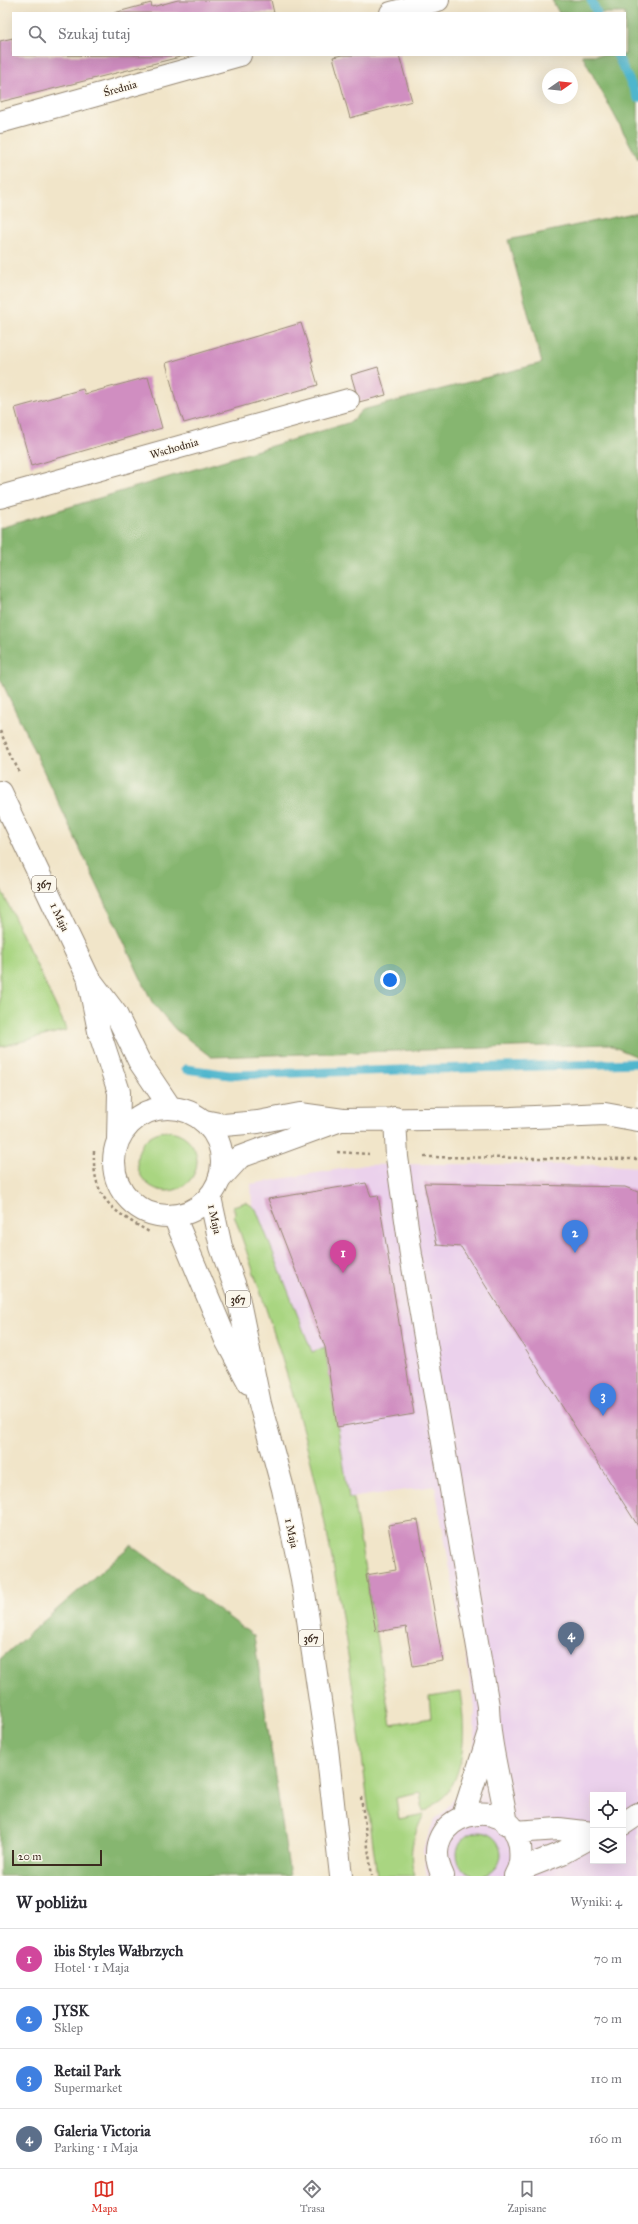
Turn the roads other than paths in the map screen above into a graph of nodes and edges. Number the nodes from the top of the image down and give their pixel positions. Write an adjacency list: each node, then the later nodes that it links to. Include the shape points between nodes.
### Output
1 (438, 0): 2 (street)
2 (395, 12)
3 (236, 56): 4 (street, Średnia)
4 (0, 122)
5 (348, 400): 6 (street, Wschodnia)
6 (0, 497)
7 (0, 792): 8 (street, 1 Maja / 367)
8 (88, 977): 9 (street, 1 Maja / 367, via 116,1014 139,1061); 14 (street, 1 Maja / 367, via 99,1031 119,1092)
9 (170, 1107): 13 (street, 367, via 192,1112); 14 (street, 367, via 154,1109 139,1116)
10 (395, 1118): 11 (street); 12 (street, via 511,1118 606,1114); 18 (street, via 397,1157 411,1255 488,1706)
11 (343, 1120): 13 (street, via 300,1114 224,1125); 15 (street, via 240,1157)
12 (638, 1120)
13 (204, 1121): 15 (street, 367, via 219,1142 222,1167)
14 (118, 1140): 16 (street, 367, via 114,1156 115,1172 120,1187 130,1200 148,1212)
15 (215, 1188): 16 (street, 367, via 194,1210); 17 (street, 1 Maja / 367, via 221,1247 238,1299)
16 (174, 1216): 17 (street, 367, via 226,1340)
17 (260, 1404): 26 (street, 1 Maja / 367, via 283,1489 302,1579 327,1748)
18 (489, 1735): 20 (street); 22 (street)
19 (638, 1814): 21 (street)
20 (463, 1816): 22 (street, via 480,1813 495,1816); 27 (street, via 450,1824 442,1834 438,1848 438,1867)
21 (626, 1822)
22 (511, 1828): 23 (street, via 559,1829); 25 (street, via 519,1843 521,1857)
23 (590, 1834)
24 (590, 1837): 25 (street, via 562,1853)
25 (517, 1873)
26 (341, 1876)
27 (443, 1876)

